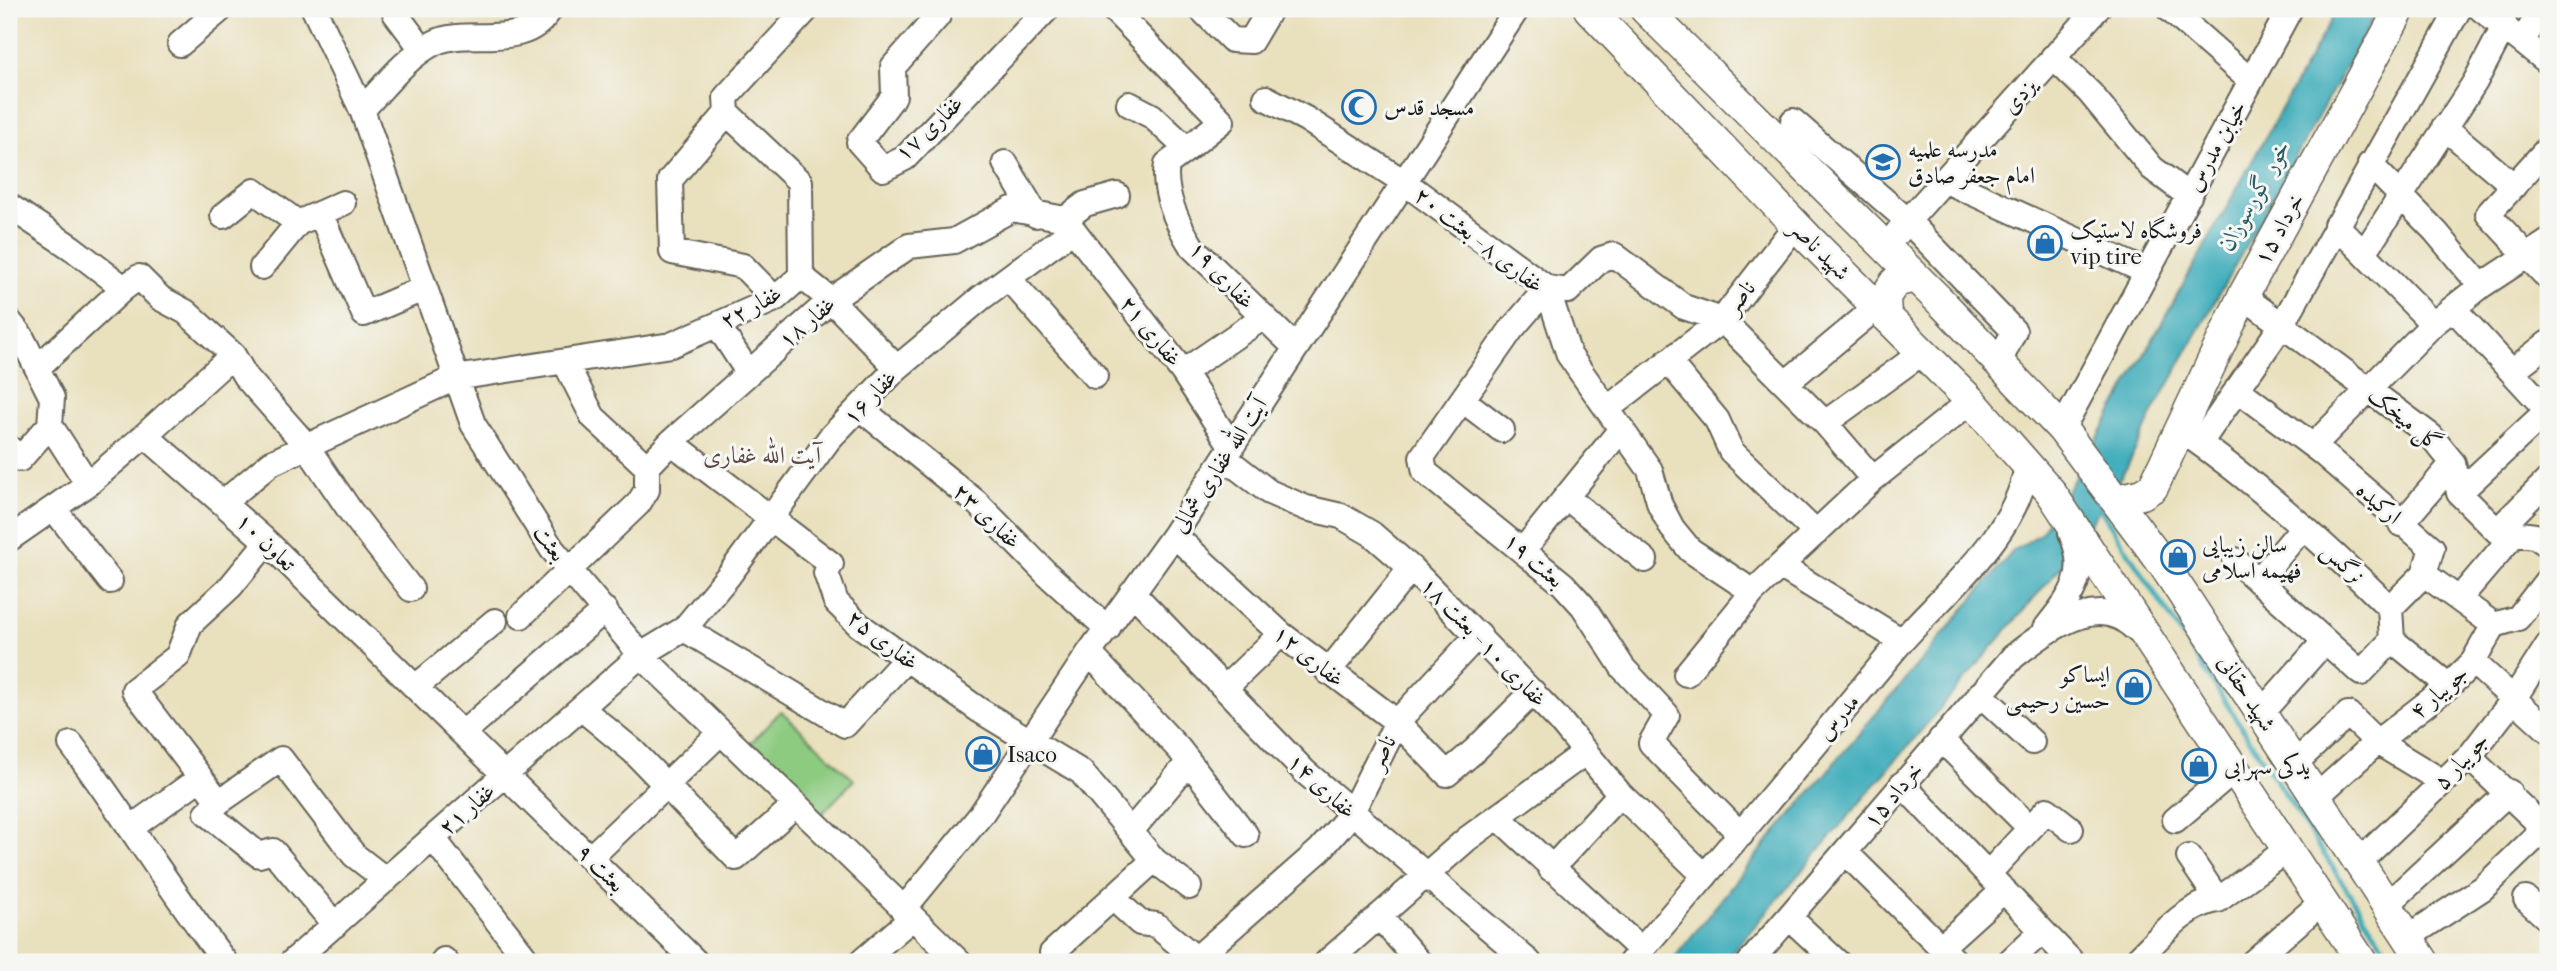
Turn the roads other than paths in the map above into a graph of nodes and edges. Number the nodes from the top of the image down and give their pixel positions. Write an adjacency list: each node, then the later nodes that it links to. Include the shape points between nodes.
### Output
1 (221, 9): 22 (street)
2 (314, 9): 29 (street, بعثت)
3 (550, 9): 23 (street, via 544,18 513,35 437,41)
4 (807, 9): 30 (street, via 726,97)
5 (1047, 9): 20 (street, غفاری ۱۷, via 905,158 883,169 859,142 894,96 893,67)
6 (1112, 9): 33 (street, غفاری ۱۹, via 1222,121)
7 (1202, 9): 8 (street, via 1232,40 1251,41)
8 (1270, 9)
9 (1517, 9): 38 (street, آیت الله غفاری شمالی)
10 (1589, 9): 51 (main road, شهید ناصر)
11 (1646, 9): 52 (main road)
12 (2096, 9): 24 (street, یزدی)
13 (2169, 9): 26 (street)
14 (2400, 9): 66 (main road, ۱۵ خرداد)
15 (2459, 9): 35 (street)
16 (2481, 9): 21 (street)
17 (2542, 9): 21 (street)
18 (2285, 11): 26 (street, خیابن مدرس)
19 (395, 13): 23 (street)
20 (938, 16)
21 (2514, 33): 25 (street); 32 (street)
22 (180, 44)
23 (422, 50): 29 (street)
24 (2053, 57): 37 (street, یزدی); 42 (street, via 2090,93 2152,168)
25 (2548, 62)
26 (2251, 81): 42 (street, خیابن مدرس)
27 (1266, 98): 38 (street)
28 (1129, 104): 33 (street, via 1152,116)
29 (362, 110): 65 (street, بعثت)
30 (727, 113): 58 (street, غفار ۲۲, via 800,182); 67 (street, via 670,180 672,253 743,267)
31 (1793, 121): 48 (street)
32 (2444, 127): 39 (street); 41 (street)
33 (1186, 149): 71 (street, غفاری ۱۹, via 1167,164 1164,180 1182,231)
34 (1005, 163): 45 (street)
35 (2370, 164): 41 (street); 50 (street)
36 (2543, 165): 39 (street)
37 (1944, 180): 48 (street, یزدی); 57 (street)
38 (1404, 182): 64 (street, غفاری ۸ - بعثت ۲۰); 78 (street, آیت الله غفاری شمالی)
39 (2514, 186): 53 (street, via 2488,214)
40 (1117, 195): 49 (street, via 1085,204)
41 (2400, 195): 54 (street); 62 (street)
42 (2189, 196): 57 (street, خیابن مدرس)
43 (343, 203): 47 (street)
44 (9, 206): 63 (street)
45 (1036, 215): 49 (street, غفار ۱۸); 68 (street, غفار ۱۸, via 1013,209 954,241 909,246)
46 (223, 216): 47 (street, via 254,191)
47 (309, 218): 55 (street); 65 (street, via 364,314)
48 (1908, 221): 52 (street, یزدی); 83 (street, via 2014,331)
49 (1069, 224): 60 (street, غفار ۱۶); 88 (street, غفاری ۲۱)
50 (2336, 225): 54 (street); 75 (street)
51 (1795, 226): 56 (main road, شهید ناصر); 72 (street, ناصر)
52 (1875, 237): 56 (main road, via 1867,260 1858,267); 61 (main road)
53 (2538, 248): 59 (street); 62 (street)
54 (2364, 253): 74 (street)
55 (262, 267)
56 (1838, 269): 70 (main road, شهید ناصر)
57 (2147, 272): 103 (street, خیابن مدرس)
58 (801, 276): 67 (street, غفار ۲۲); 68 (street)
59 (2548, 278)
60 (1009, 279): 85 (street, غفار ۱۶); 89 (street)
61 (1919, 280): 70 (main road, via 1895,282); 83 (main road)
62 (2482, 286): 69 (street)
63 (124, 288): 80 (street, via 139,278); 84 (street)
64 (1546, 288): 72 (street, via 1568,291 1601,260 1614,255 1684,307); 94 (street, بعثت ۱۹, via 1511,330); 98 (street, غفاری ۸ - بعثت ۲۰, via 1569,355)
65 (422, 289): 90 (street, بعثت)
66 (2243, 296): 75 (street, گل میخک); 105 (main road, ۱۵ خرداد)
67 (775, 299): 76 (street, غفار ۲۲)
68 (831, 300): 85 (street); 87 (street, غفار ۱۸)
69 (2454, 308): 74 (street); 86 (street)
70 (1881, 311): 79 (main road, شهید ناصر); 91 (street)
71 (1262, 318): 78 (street, غفاری ۱۹); 88 (street)
72 (1723, 320): 81 (street, ناصر); 91 (street)
73 (9, 321): 84 (street)
74 (2434, 324): 93 (street)
75 (2282, 325): 92 (street); 93 (street, گل میخک)
76 (718, 326): 82 (street, غفار ۲۲, via 671,345); 87 (street)
77 (2548, 343): 86 (street)
78 (1295, 346): 108 (street, آیت الله غفاری شمالی)
79 (1923, 352): 95 (main road, شهید ناصر); 99 (street)
80 (233, 355): 102 (street); 106 (street, via 245,376)
81 (1668, 361): 98 (street, ناصر); 125 (street, via 1717,420 1731,451)
82 (565, 362): 90 (street, غفار ۲۲); 112 (street, via 593,417)
83 (1999, 363): 103 (main road)
84 (38, 368): 100 (street, via 52,398)
85 (897, 368): 96 (street, غفار ۱۶)
86 (2512, 371): 97 (street)
87 (748, 372): 104 (street, غفار ۱۸)
88 (1183, 372): 108 (street, غفاری ۲۱)
89 (1095, 376)
90 (455, 378): 106 (street, غفار ۲۲); 136 (street, بعثت, via 473,424)
91 (1786, 383): 99 (street)
92 (2237, 389): 105 (street); 107 (street, ارکیده)
93 (2369, 389): 107 (street); 111 (street, گل میخک, via 2431,436)
94 (1464, 401): 101 (street); 130 (street, بعثت ۱۹, via 1422,457 1425,472)
95 (1971, 401): 110 (main road, شهید ناصر); 113 (street)
96 (860, 409): 121 (street, غفار ۱۶, via 829,439); 153 (street, غفاری ۲۳, via 976,502)
97 (2548, 411): 116 (street)
98 (1614, 418): 117 (street, ناصر); 144 (street, غفاری ۸ - بعثت ۲۰, via 1650,470 1672,528 1690,550)
99 (1825, 423): 113 (street)
100 (50, 425): 109 (street); 115 (street)
101 (1502, 430)
102 (145, 435): 115 (street); 119 (street, تعاون ۱۰)
103 (2070, 440): 118 (main road, شهید حقانی)
104 (671, 442): 112 (street, غفار ۱۸); 121 (street)
105 (2182, 442): 118 (main road, via 2152,487); 123 (street, نرگس); 134 (main road, via 2151,519)
106 (305, 444): 119 (street, غفار ۲۲, via 271,463); 142 (street)
107 (2313, 446): 122 (street, ارکیده)
108 (1229, 452): 126 (street, آیت الله غفاری شمالی); 137 (street, غفاری ۱۰ - بعثت ۱۸, via 1269,492 1341,516 1372,534)
109 (13, 460)
110 (2026, 463): 131 (main road, شهید ناصر, via 2053,496); 158 (street, مدرس, via 2021,492 1987,548)
111 (2453, 463): 116 (street, گل میخک); 122 (street)
112 (647, 467): 136 (street, via 647,490 638,504)
113 (1873, 479): 125 (street)
114 (2548, 480): 124 (street)
115 (88, 484): 120 (street)
116 (2459, 493): 124 (street)
117 (1566, 497): 130 (street, ناصر); 132 (street)
118 (2116, 500): 134 (main road, شهید حقانی)
119 (224, 502): 128 (street, تعاون ۱۰)
120 (54, 509): 127 (street); 140 (street)
121 (770, 517): 152 (street, غفار ۱۶); 164 (street, غفاری ۲۵, via 831,564 826,573 836,602)
122 (2402, 524): 138 (street, ارکیده, via 2432,548)
123 (2303, 527): 141 (street); 146 (street, نرگس)
124 (2506, 532): 129 (street, via 2535,536); 145 (street)
125 (1816, 533): 135 (street)
126 (1174, 535): 143 (street, آیت الله غفاری شمالی); 154 (street, غفاری ۱۲)
127 (9, 539)
128 (267, 542): 168 (street, تعاون ۱۰); 191 (street, via 231,586 190,624 178,656 134,690)
129 (2548, 545)
130 (1524, 549): 209 (street, بعثت ۱۹, via 1583,606 1623,668 1667,715 1651,743)
131 (2086, 555): 156 (street, via 2077,584); 157 (main road)
132 (1645, 560)
133 (2235, 560): 141 (street)
134 (2163, 564): 175 (main road, شهید حقانی)
135 (1780, 566): 144 (street); 158 (street)
136 (568, 568): 147 (street, بعثت); 148 (street)
137 (1411, 568): 155 (street, غفاری ۱۰ - بعثت ۱۸); 166 (street)
138 (2424, 573): 145 (street); 146 (street)
139 (2548, 579): 149 (street)
140 (110, 581)
141 (2259, 581): 160 (street)
142 (411, 589)
143 (1132, 592): 153 (street, آیت الله غفاری شمالی); 170 (street, غفاری ۱۴)
144 (1753, 592): 167 (street)
145 (2459, 599): 151 (street)
146 (2390, 608): 159 (street)
147 (605, 610): 163 (street, بعثت); 178 (street)
148 (521, 616)
149 (2518, 618): 151 (street); 161 (street)
150 (495, 621): 168 (street)
151 (2494, 625): 165 (street, جویبار ۴)
152 (684, 629): 163 (street, غفار ۱۶); 164 (street, via 845,725)
153 (1108, 629): 162 (street, آیت الله غفاری شمالی)
154 (1281, 634): 166 (street, غفاری ۱۲); 170 (street)
155 (1479, 634): 171 (street, غفاری ۱۰ - بعثت ۱۸); 176 (street, ناصر)
156 (2041, 634): 157 (street, via 2070,620 2103,614 2118,617); 172 (street, ۱۵ خرداد)
157 (2150, 639): 189 (main road)
158 (1902, 640): 209 (street, مدرس)
159 (2392, 640): 160 (street, via 2361,673); 169 (street)
160 (2325, 641): 175 (street)
161 (2548, 644): 173 (street, جویبار ۵)
162 (1088, 653): 182 (street, آیت الله غفاری شمالی); 187 (street)
163 (641, 655): 174 (street, غفار ۲۱); 179 (street, بعثت)
164 (905, 660): 182 (street, غفاری ۲۵)
165 (2473, 662): 169 (street, جویبار ۴); 173 (street)
166 (1328, 672): 176 (street, غفاری ۱۲)
167 (1685, 674)
168 (417, 686): 178 (street, تعاون ۱۰)
169 (2449, 687): 183 (street, جویبار ۴)
170 (1225, 688): 200 (street, غفاری ۱۴)
171 (1533, 692): 176 (street, غفاری ۱۲, via 1447,774); 185 (street, غفاری ۱۰ - بعثت ۱۸)
172 (1980, 694): 180 (street, ۱۵ خرداد); 181 (street)
173 (2513, 700): 177 (street); 186 (street, جویبار ۵)
174 (581, 708): 190 (street, غفار ۲۱); 193 (street)
175 (2261, 713): 188 (main road, شهید حقانی)
176 (1397, 722): 200 (street, ناصر)
177 (2548, 730)
178 (464, 732): 190 (street, تعاون ۱۰)
179 (721, 732): 193 (street); 199 (street, بعثت)
180 (1941, 739): 194 (street, ۱۵ خرداد); 204 (street)
181 (2032, 741)
182 (1030, 742): 207 (street, غفاری ۲۵, via 1081,772); 228 (street, آیت الله غفاری شمالی)
183 (2377, 742): 188 (street, via 2348,714); 192 (street); 197 (street, جویبار ۴)
184 (71, 744): 203 (street)
185 (1586, 752): 196 (street, غفاری ۱۰ - بعثت ۱۸); 201 (street)
186 (2469, 757): 192 (street, جویبار ۵); 195 (street)
187 (1189, 762): 207 (street); 208 (street)
188 (2294, 764): 197 (main road, شهید حقانی)
189 (2235, 769): 202 (street); 211 (main road)
190 (505, 775): 210 (street, غفار ۲۱); 213 (street, بعثت ۹)
191 (200, 778): 198 (street); 203 (street)
192 (2443, 782): 216 (street, جویبار ۵)
193 (666, 783): 199 (street, via 736,858); 213 (street)
194 (1902, 784): 212 (street, ۱۵ خرداد); 221 (street)
195 (2509, 792): 206 (street); 227 (street)
196 (1620, 794): 217 (street); 218 (street, غفاری ۱۰ - بعثت ۱۸)
197 (2316, 797): 216 (main road, شهید حقانی)
198 (219, 802): 220 (street, via 281,759 354,855); 232 (street, via 207,813 259,855 273,851)
199 (795, 806): 228 (street, بعثت)
200 (1351, 814): 219 (street, غفاری ۱۴); 238 (street, ناصر, via 1320,850)
201 (1498, 817): 217 (street); 219 (street)
202 (2175, 820)
203 (132, 827): 240 (street, via 172,892)
204 (2030, 828): 205 (street, via 2047,810); 221 (street)
205 (2071, 829)
206 (2547, 829): 234 (street, via 2483,888)
207 (1131, 831): 215 (street, غفاری ۲۵)
208 (1246, 835)
209 (1741, 835): 218 (street, مدرس)
210 (433, 838): 220 (street, غفار ۲۱); 242 (street)
211 (2288, 849): 225 (street); 226 (main road)
212 (1845, 852): 230 (street, ۱۵ خرداد); 236 (street)
213 (591, 857): 243 (street, بعثت ۹)
214 (2189, 857): 225 (street)
215 (1154, 860): 222 (street, غفاری ۲۵); 223 (street)
216 (2359, 862): 227 (main road, شهید حقانی)
217 (1551, 869): 237 (street)
218 (1705, 876): 237 (street, مدرس)
219 (1426, 877): 229 (street); 248 (street, غفاری ۱۴)
220 (386, 880): 232 (street, غفار ۲۱)
221 (1996, 882): 233 (street); 236 (street)
222 (1189, 887)
223 (1114, 899): 235 (street); 238 (street, via 1140,923 1156,925)
224 (2526, 899): 231 (street)
225 (2218, 900): 253 (street, via 2191,910)
226 (2322, 902): 239 (main road); 254 (street)
227 (2387, 905): 234 (main road, شهید حقانی)
228 (907, 914): 244 (street, آیت الله غفاری شمالی); 245 (street, بعثت)
229 (1379, 916): 246 (street); 247 (street)
230 (1789, 918): 249 (street, ۱۵ خرداد); 250 (street)
231 (2548, 919)
232 (335, 925): 241 (street, غفار ۲۱)
233 (2042, 931): 251 (street); 252 (street)
234 (2408, 937): 255 (main road, شهید حقانی)
235 (1052, 953)
236 (1949, 954)
237 (1636, 956)
238 (1199, 960)
239 (2358, 961)
240 (225, 962)
241 (292, 962)
242 (529, 962)
243 (696, 962)
244 (860, 962)
245 (959, 962)
246 (1327, 962)
247 (1419, 962)
248 (1529, 962)
249 (1751, 962)
250 (1837, 962)
251 (2009, 962)
252 (2072, 962)
253 (2134, 962)
254 (2253, 962)
255 (2424, 962)

